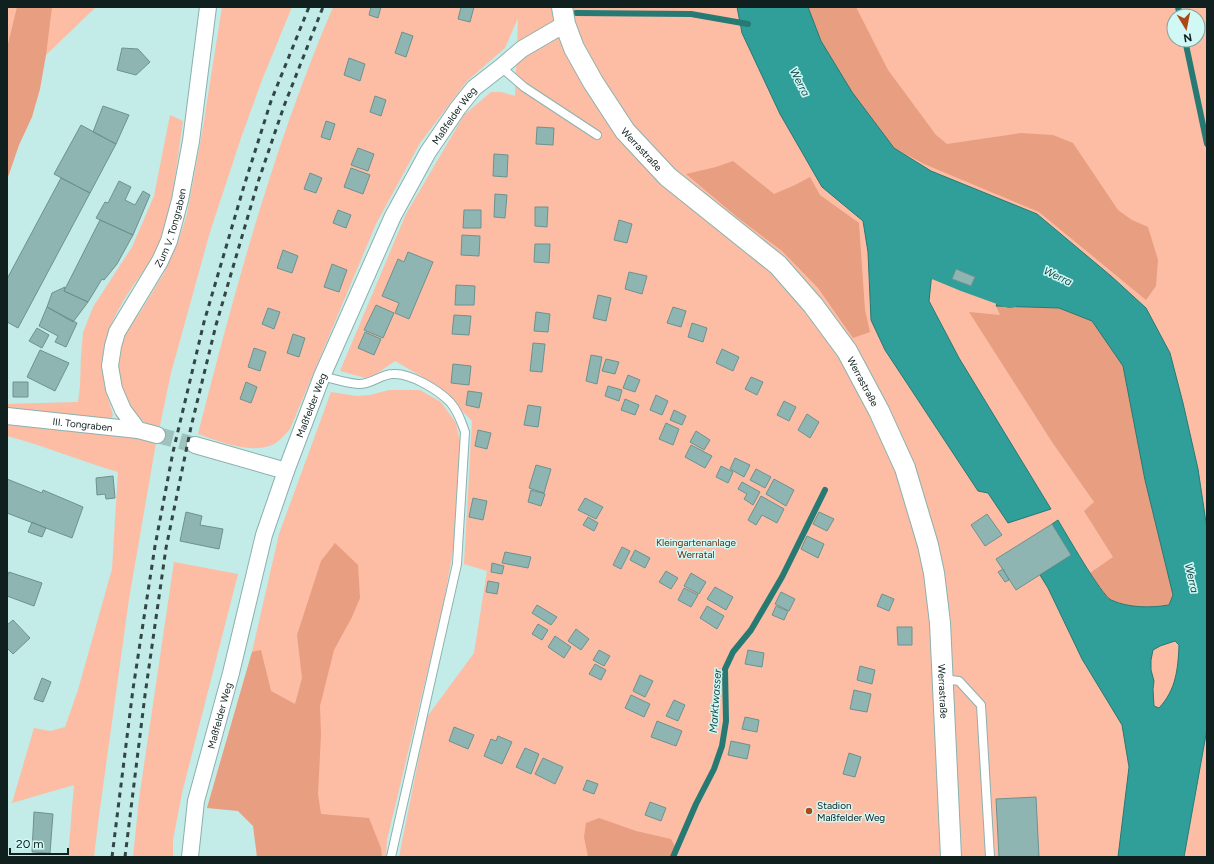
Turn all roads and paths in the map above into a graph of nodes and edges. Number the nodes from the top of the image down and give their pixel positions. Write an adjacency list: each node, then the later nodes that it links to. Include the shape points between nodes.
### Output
1 (208, 7): 7 (street, Zum V. Tongraben, via 191,141 169,241 160,261 117,332 113,346 110,366 114,389 123,410)
2 (563, 16): 3 (street, Maßfelder Weg); 11 (street, Werrastraße, via 574,48 626,131 668,177 778,265 813,305 847,351 879,411 905,468 927,538 940,623)
3 (501, 68): 4 (lane, via 524,87); 5 (street, Maßfelder Weg, via 474,88 428,152 393,216)
4 (597, 135)
5 (322, 376): 10 (street, Maßfelder Weg); 13 (lane, via 359,384 393,374 410,377 422,382 450,402 460,416 465,432 457,564)
6 (7, 416): 7 (street, III. Tongraben)
7 (138, 430): 8 (street, III. Tongraben)
8 (157, 435)
9 (195, 445): 10 (street)
10 (286, 471): 12 (street, Maßfelder Weg, via 264,535 231,673 196,801)
11 (942, 678): 14 (street, Werrastraße); 15 (lane, via 960,681 981,704)
12 (190, 857)
13 (391, 857)
14 (951, 857)
15 (990, 857)

